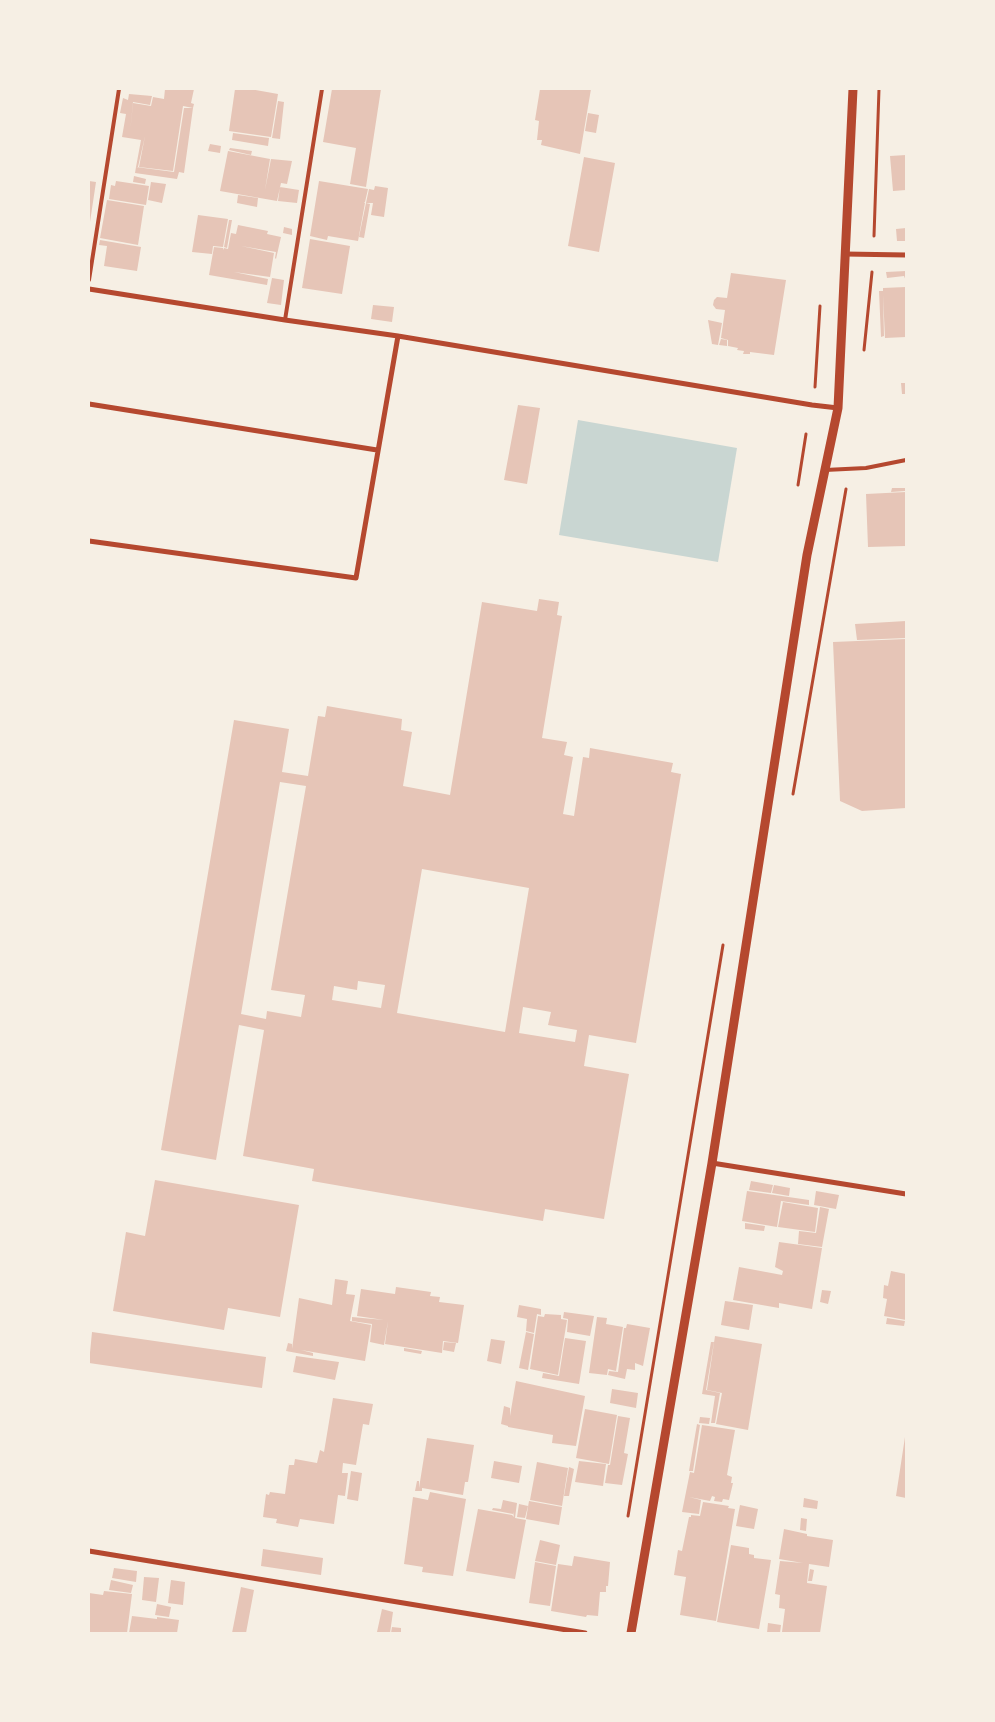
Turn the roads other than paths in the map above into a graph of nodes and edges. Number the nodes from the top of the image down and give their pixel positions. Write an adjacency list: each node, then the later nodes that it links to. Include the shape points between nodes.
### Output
1 (119, 89): 6 (lane)
2 (322, 89): 8 (lane)
3 (853, 89): 4 (street)
4 (845, 254): 5 (street); 11 (street)
5 (906, 255)
6 (89, 280)
7 (89, 289): 8 (street)
8 (285, 320): 9 (street)
9 (398, 336): 11 (street); 12 (street)
10 (89, 404): 12 (street)
11 (838, 408): 14 (street)
12 (377, 450): 15 (street, via 356,578)
13 (906, 460): 14 (lane, via 866,468)
14 (825, 470): 16 (street, via 807,555)
15 (89, 541)
16 (712, 1163): 17 (street); 20 (street)
17 (906, 1194)
18 (89, 1551): 19 (street)
19 (585, 1633)
20 (631, 1633)

